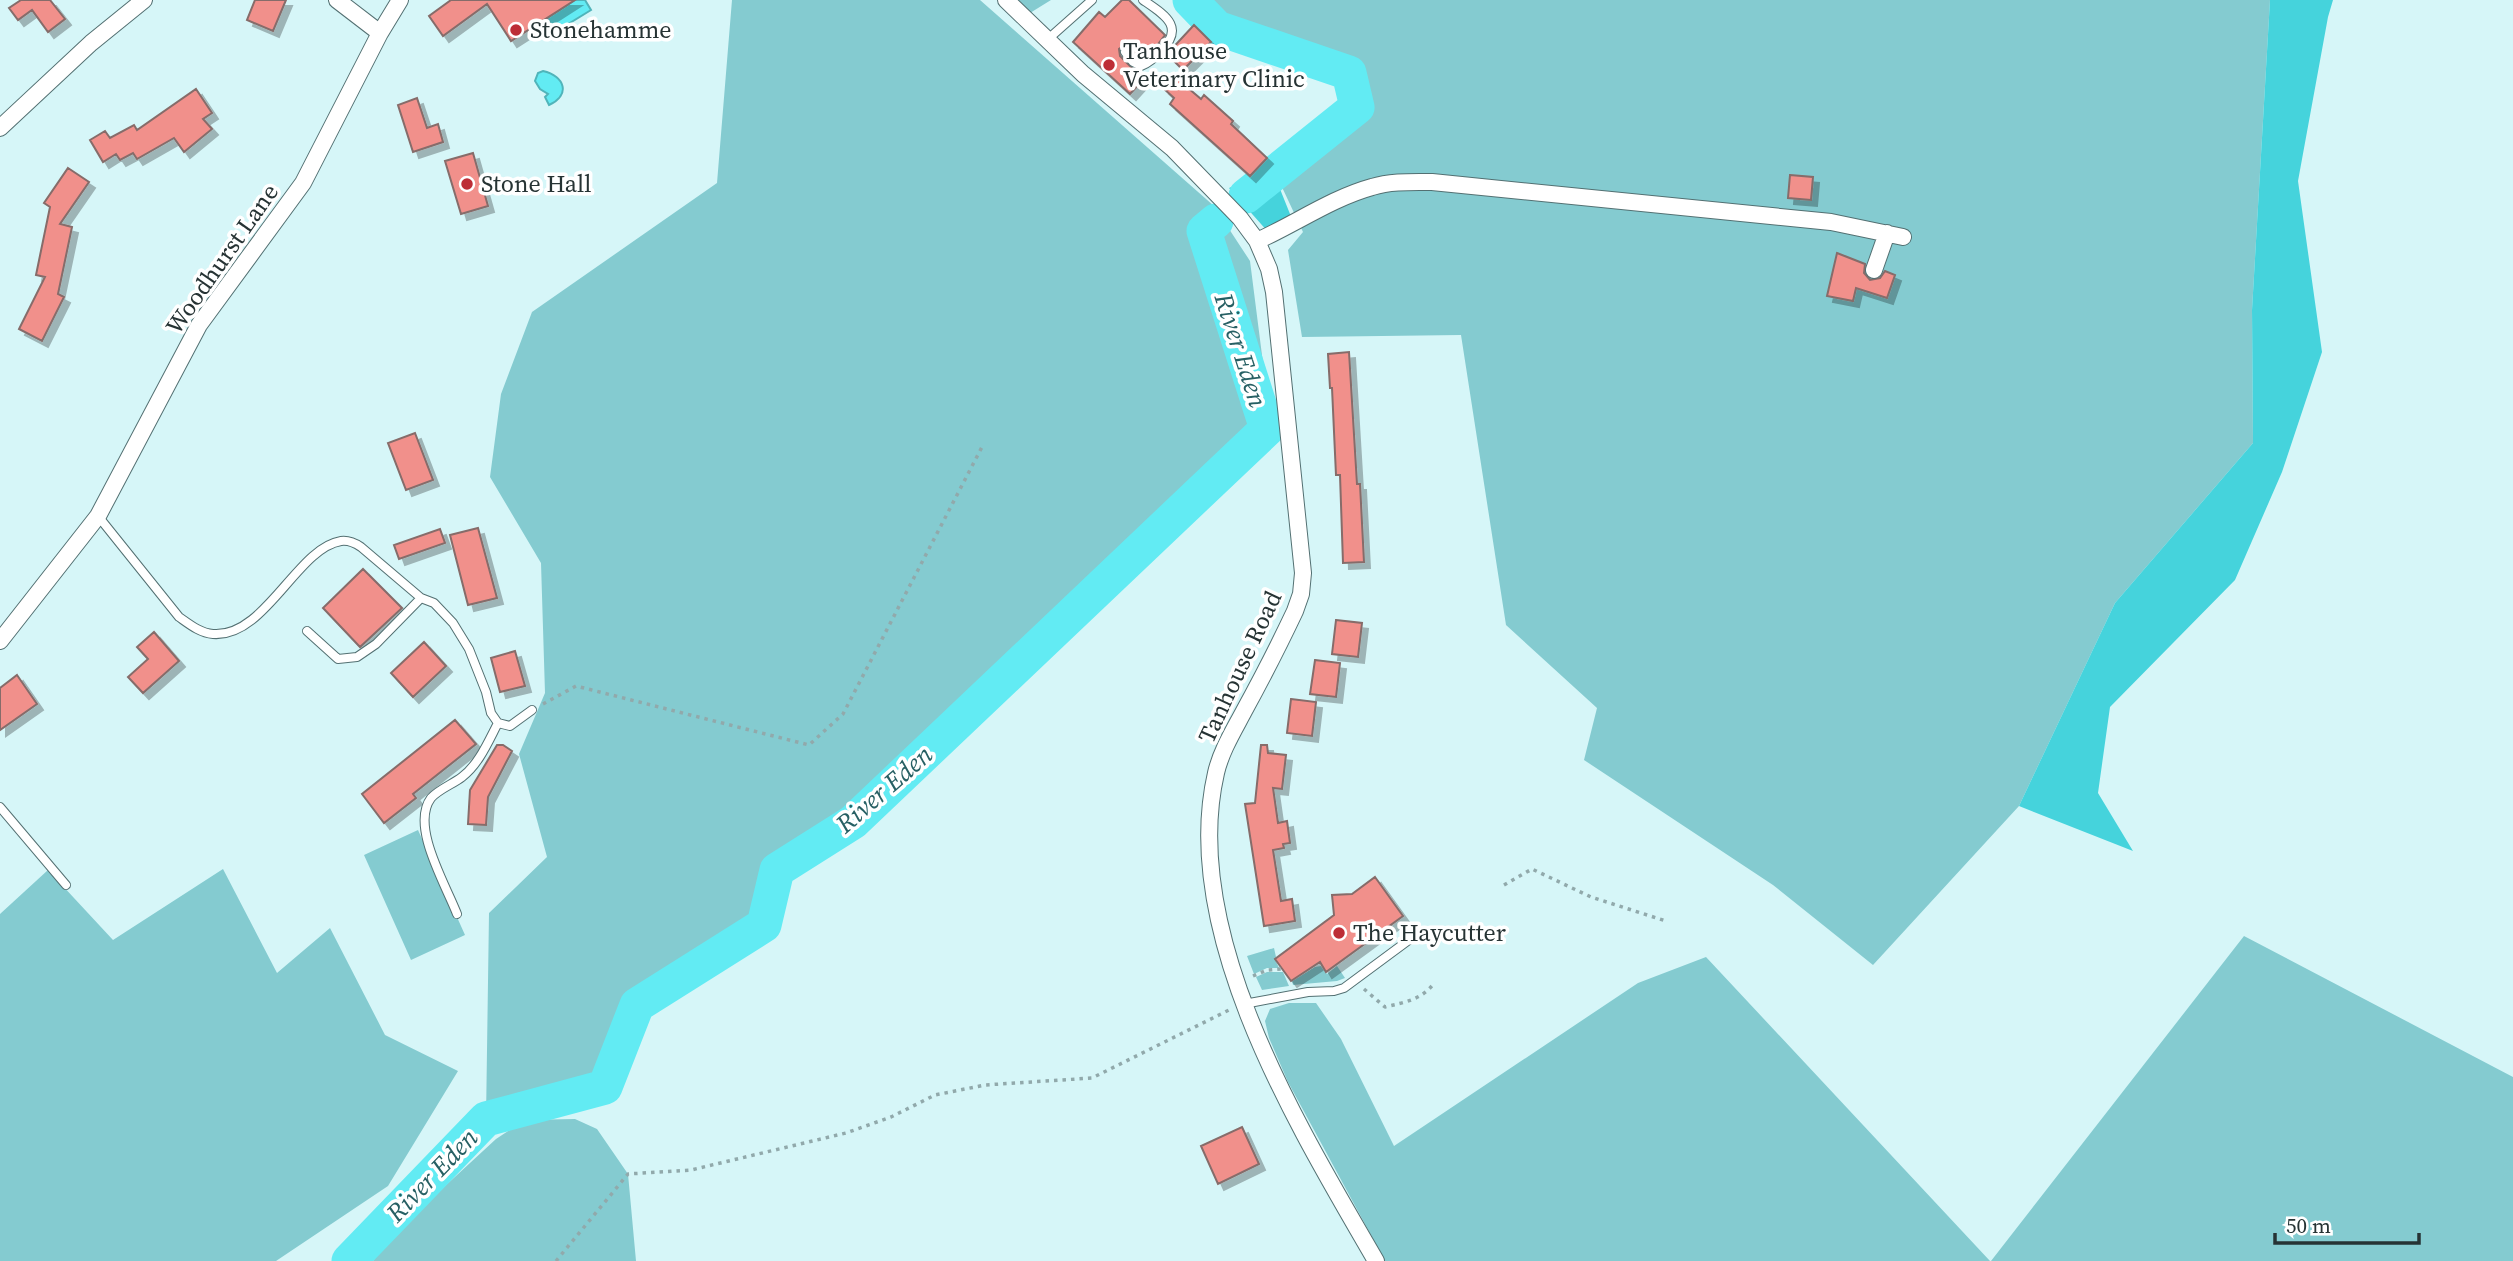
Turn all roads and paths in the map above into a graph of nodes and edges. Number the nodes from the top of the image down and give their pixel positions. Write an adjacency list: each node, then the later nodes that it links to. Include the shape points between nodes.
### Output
1 (144, 0): 10 (street)
2 (337, 0): 7 (street)
3 (400, 0): 7 (street, Woodhurst Lane)
4 (1006, 0): 8 (street, Tanhouse Road)
5 (1092, 0): 8 (lane)
6 (1143, 0): 9 (lane, via 1164,15 1173,28 1172,37 1141,66)
7 (380, 33): 16 (street, Woodhurst Lane, via 303,183 199,325)
8 (1046, 40): 13 (street, Tanhouse Road, via 1172,148)
9 (1125, 52)
10 (0, 128)
11 (1887, 233): 12 (street); 13 (street, via 1804,219 1394,182 1349,196); 14 (street)
12 (1903, 237)
13 (1257, 241): 32 (street, Tanhouse Road, via 1274,292 1303,573 1295,611 1216,771 1210,806 1217,909)
14 (1874, 271)
15 (983, 445): 20 (path, via 843,714 809,745 576,685)
16 (98, 516): 17 (lane, via 179,617 195,629 213,634 247,625 317,554 343,540 361,547); 19 (street, Woodhurst Lane)
17 (421, 598): 18 (lane, via 357,657 338,659); 21 (lane, via 434,603 453,623 469,649)
18 (307, 631)
19 (0, 640)
20 (532, 710): 21 (lane, via 510,726)
21 (498, 723): 25 (lane, via 482,754 464,775 433,796 424,811 425,834)
22 (0, 807): 23 (lane)
23 (66, 885)
24 (1504, 885): 26 (path, via 1532,869 1591,897)
25 (457, 914)
26 (1666, 921)
27 (1420, 931): 30 (lane)
28 (1282, 969): 29 (path, via 1251,977)
29 (1248, 970)
30 (1354, 981): 31 (path, via 1385,1007 1416,999); 32 (lane, via 1334,991)
31 (1435, 982)
32 (1237, 1006): 33 (path, via 1092,1078 985,1085 935,1096 846,1133 691,1170 628,1174); 34 (street, Tanhouse Road)
33 (556, 1261)
34 (1376, 1261)

